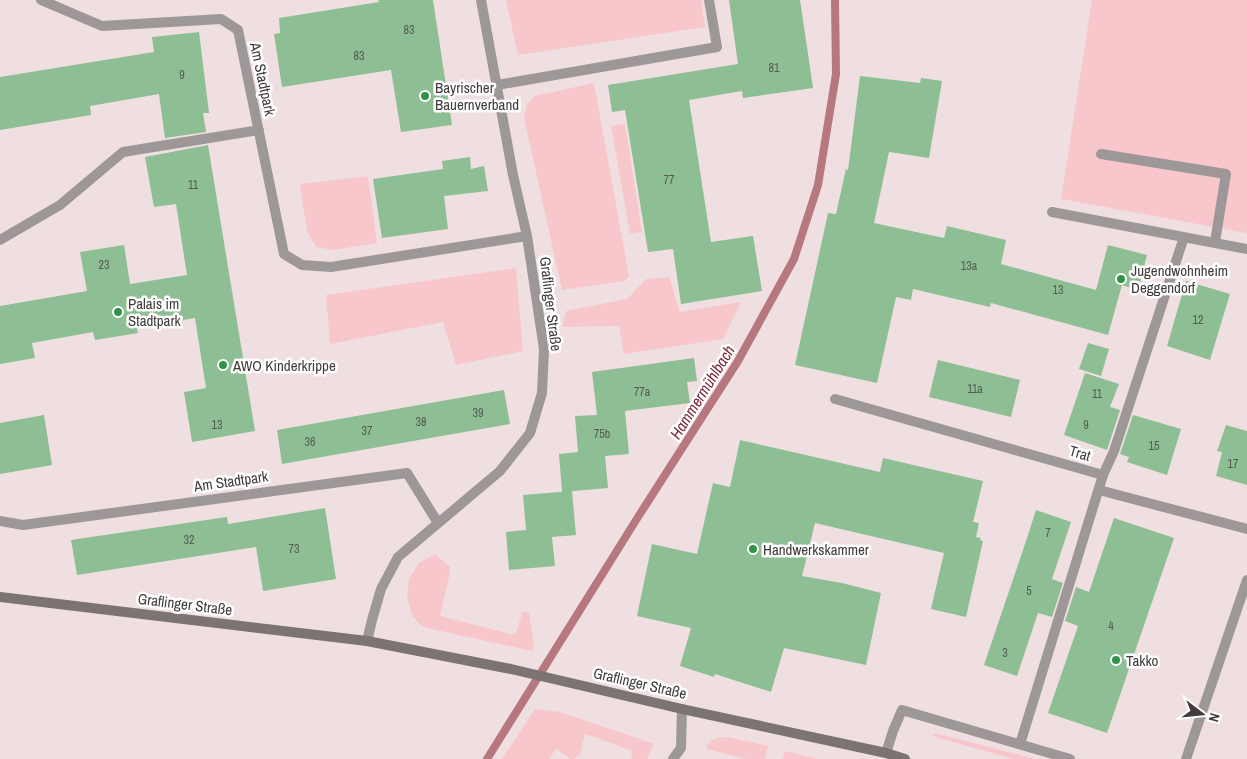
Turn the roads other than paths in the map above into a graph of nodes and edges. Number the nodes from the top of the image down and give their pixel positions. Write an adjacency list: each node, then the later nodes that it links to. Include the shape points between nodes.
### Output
1 (41, 0): 5 (street, Am Stadtpark, via 102,26 221,19 238,30)
2 (481, 0): 4 (street, Graflinger Straße)
3 (709, 0): 4 (street, via 717,47)
4 (497, 85): 8 (street, Graflinger Straße)
5 (259, 130): 8 (street, Am Stadtpark, via 284,254 302,265 331,267); 10 (street, Am Stadtpark, via 123,152 60,205)
6 (1101, 154): 11 (street, via 1226,174)
7 (1052, 212): 9 (street)
8 (527, 236): 17 (street, Graflinger Straße, via 544,349 542,393 530,432 500,471)
9 (1184, 237): 11 (street); 14 (street, Trat, via 1114,451)
10 (0, 240)
11 (1215, 242): 12 (street)
12 (1247, 249)
13 (835, 398): 14 (street, Trat)
14 (1103, 475): 15 (street)
15 (1099, 490): 18 (street); 23 (street)
16 (0, 521): 17 (street, Am Stadtpark, via 23,524 407,473)
17 (438, 523): 21 (street, Graflinger Straße, via 398,557 380,589)
18 (1247, 529)
19 (1247, 580): 28 (street)
20 (0, 597): 21 (street, Graflinger Straße)
21 (367, 641): 22 (street, Graflinger Straße, via 567,681)
22 (682, 709): 24 (street, Graflinger Straße); 25 (street, via 681,748)
23 (1020, 744): 24 (street, via 902,710); 27 (street)
24 (886, 753): 26 (street, Graflinger Straße)
25 (673, 759)
26 (905, 759)
27 (1070, 759)
28 (1186, 759)

